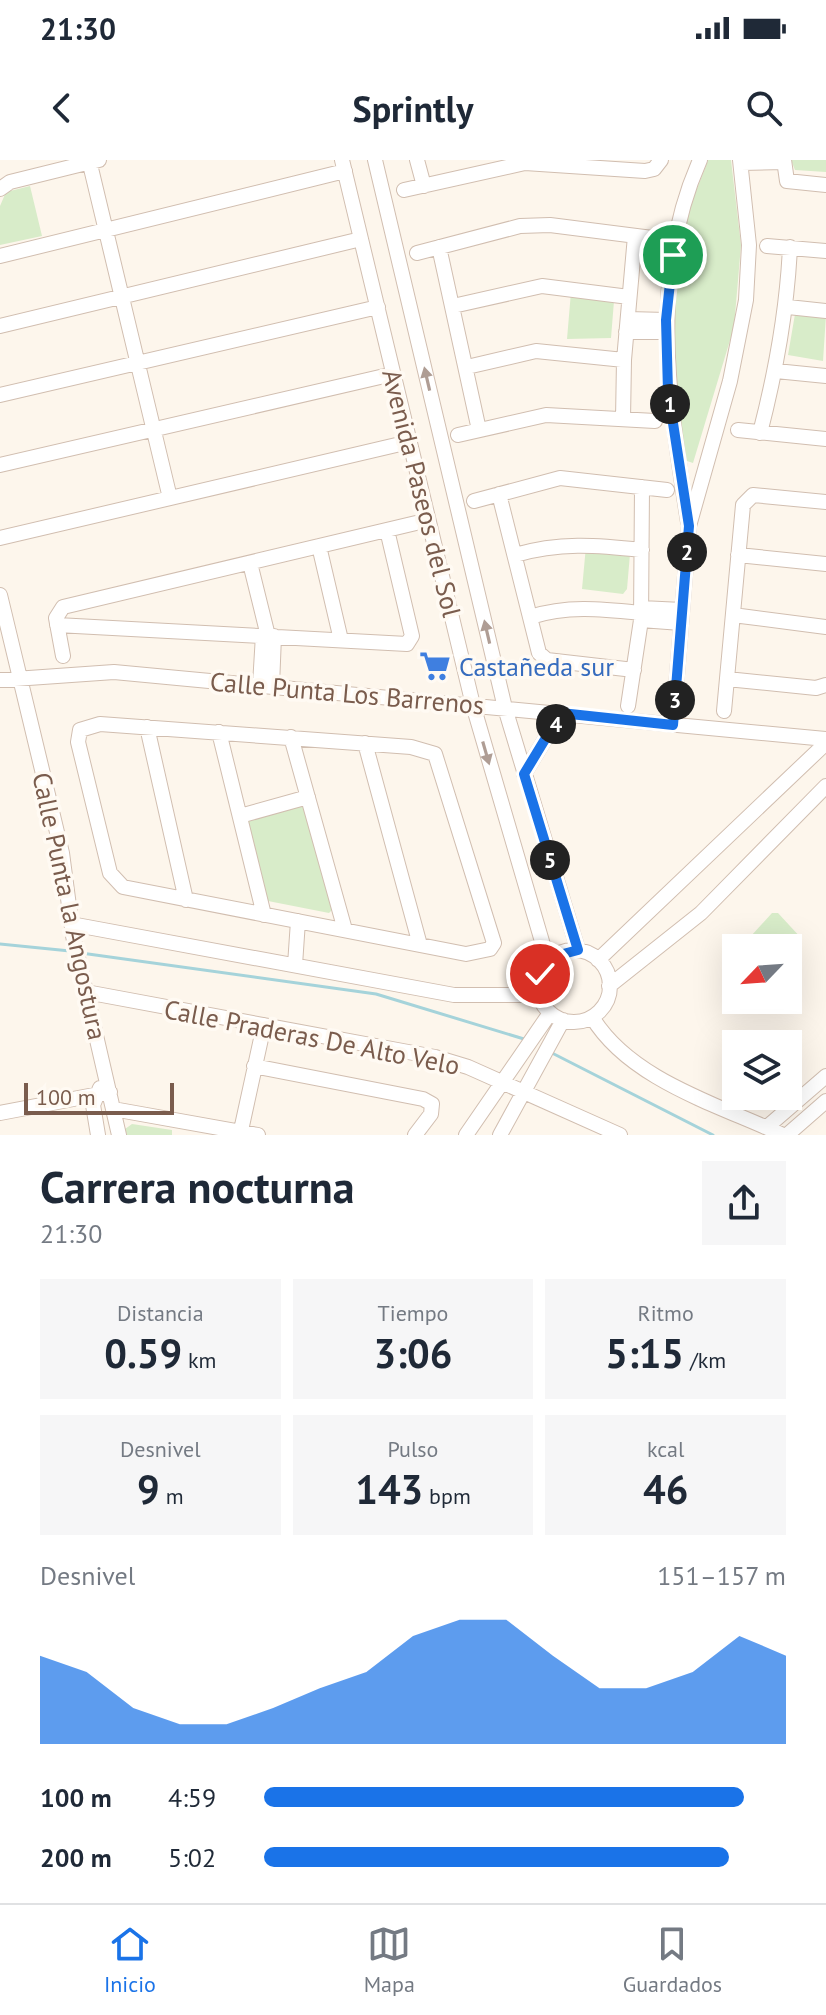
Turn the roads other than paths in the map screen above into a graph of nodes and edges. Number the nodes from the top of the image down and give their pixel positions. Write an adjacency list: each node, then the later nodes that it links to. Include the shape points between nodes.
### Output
1 (375, 160): 83 (street, Avenida Paseos del Sol, one-way to 1)
2 (417, 160): 10 (street)
3 (661, 160): 10 (street, via 645,171 525,163)
4 (93, 161): 11 (street); 13 (street)
5 (741, 161): 6 (street); 56 (street, via 749,245 741,339)
6 (784, 161): 9 (street, via 787,181)
7 (695, 162): 31 (street, via 673,255)
8 (344, 165): 13 (street); 15 (street, Avenida Paseos del Sol)
9 (826, 185)
10 (424, 186): 12 (street)
11 (0, 189)
12 (404, 190)
13 (107, 229): 22 (street); 23 (street)
14 (635, 236): 16 (street); 18 (street, via 520,226); 24 (street)
15 (361, 239): 23 (street); 26 (street, Avenida Paseos del Sol)
16 (660, 239)
17 (767, 246): 19 (street)
18 (439, 247): 21 (street); 25 (street)
19 (790, 247): 20 (street); 27 (street)
20 (826, 251)
21 (417, 253)
22 (0, 256)
23 (124, 297): 30 (street); 33 (street)
24 (629, 297): 25 (street, via 542,286); 29 (street)
25 (453, 306): 34 (street)
26 (378, 307): 33 (street); 36 (street, Avenida Paseos del Sol)
27 (788, 307): 28 (street); 35 (street)
28 (826, 311)
29 (627, 325): 31 (street); 32 (street)
30 (0, 326)
31 (666, 326): 56 (street, via 668,391)
32 (624, 360): 34 (street, via 536,351); 39 (street)
33 (140, 363): 38 (street); 41 (street)
34 (467, 367): 42 (street)
35 (776, 371): 37 (street); 44 (street)
36 (393, 374): 41 (street); 47 (street, Avenida Paseos del Sol)
37 (826, 376)
38 (0, 395)
39 (623, 419): 40 (street); 42 (street, via 546,415)
40 (655, 421)
41 (154, 429): 48 (street); 52 (street)
42 (479, 430): 45 (street)
43 (738, 430): 44 (street)
44 (760, 433): 46 (street)
45 (458, 435)
46 (826, 439)
47 (409, 442): 52 (street); 81 (street, Avenida Paseos del Sol)
48 (0, 465)
49 (642, 487): 50 (street); 51 (street, via 560,478); 60 (street)
50 (667, 490)
51 (499, 494): 53 (street); 61 (street)
52 (170, 498): 58 (street)
53 (474, 501)
54 (826, 502): 62 (street, via 749,497 743,505)
55 (416, 523): 57 (street)
56 (689, 526): 68 (street)
57 (387, 530): 59 (street); 73 (street, via 411,640)
58 (0, 538)
59 (319, 546): 63 (street); 73 (street)
60 (642, 550): 61 (street, via 581,543); 66 (street)
61 (515, 555): 69 (street)
62 (738, 555): 64 (street); 67 (street)
63 (250, 563): 70 (street, via 63,607); 72 (street)
64 (826, 564)
65 (0, 595): 76 (street, Calle Punta la Angostura)
66 (641, 614): 68 (street); 69 (street, via 577,607); 75 (street)
67 (733, 615): 71 (street); 77 (street)
68 (682, 616): 86 (street)
69 (530, 617): 75 (street, via 542,658)
70 (57, 625): 72 (street); 74 (street)
71 (826, 627)
72 (268, 636): 73 (street); 80 (street)
73 (341, 640)
74 (63, 656)
75 (634, 670): 82 (street)
76 (21, 677): 78 (street, Calle Punta Los Barrenos); 80 (street, Calle Punta Los Barrenos, via 114,672); 99 (street, Calle Punta la Angostura, via 62,853)
77 (727, 679): 79 (street); 84 (street)
78 (0, 680)
79 (826, 685)
80 (266, 686): 81 (street, Calle Punta Los Barrenos)
81 (473, 705): 83 (street, Calle Punta Los Barrenos); 104 (street, Avenida Paseos del Sol, one-way to 104)
82 (628, 706)
83 (505, 708): 85 (street, Calle Punta Los Barrenos); 92 (street, Avenida Paseos del Sol)
84 (724, 711)
85 (561, 713): 86 (street, Calle Punta Los Barrenos); 92 (street)
86 (673, 725): 90 (street, Calle Punta Los Barrenos)
87 (147, 727): 88 (street); 96 (street); 96 (street, via 86,726 78,742 110,873 131,890)
88 (219, 732): 89 (street); 95 (street)
89 (291, 737): 91 (street); 94 (street)
90 (826, 741): 103 (street)
91 (365, 743): 101 (street); 101 (street, via 435,754 494,935 490,949 482,952)
92 (524, 774): 102 (street, Avenida Paseos del Sol)
93 (826, 786): 107 (street, via 701,913)
94 (308, 797): 95 (street); 100 (street)
95 (240, 816): 97 (street)
96 (186, 900): 97 (street)
97 (264, 915): 98 (street)
98 (298, 921): 100 (street); 105 (street)
99 (72, 930): 105 (street); 106 (street, Calle Punta la Angostura)
100 (345, 930): 101 (street)
101 (420, 945)
102 (578, 950): 103 (street); 104 (street)
103 (598, 960): 107 (street)
104 (548, 962): 108 (street, via 540,974)
105 (295, 965): 108 (street, via 454,995)
106 (84, 985): 111 (street, Calle Praderas De Alto Velo); 116 (street, Calle Punta la Angostura)
107 (609, 986): 110 (street, via 606,1000)
108 (539, 995): 109 (street)
109 (557, 1016): 110 (street, via 578,1022); 112 (street)
110 (592, 1017): 121 (street, via 604,1036 647,1071)
111 (264, 1025): 113 (street); 115 (street, Calle Praderas De Alto Velo, via 435,1057)
112 (545, 1034): 115 (street); 117 (street)
113 (254, 1066): 123 (street); 127 (street, via 423,1099 432,1104 431,1114)
114 (826, 1076): 121 (street)
115 (501, 1082): 117 (street, Calle Praderas De Alto Velo); 128 (street)
116 (102, 1092): 119 (street, Calle Punta la Angostura); 120 (street); 124 (street, Calle Punta la Angostura)
117 (524, 1093): 122 (street, Calle Praderas De Alto Velo); 129 (street)
118 (826, 1101): 131 (street)
119 (113, 1109): 123 (street); 125 (street, Calle Punta la Angostura)
120 (0, 1113)
121 (767, 1127): 131 (street)
122 (605, 1131): 130 (street, Calle Praderas De Alto Velo)
123 (241, 1133): 126 (street)
124 (98, 1135)
125 (119, 1135)
126 (258, 1135)
127 (415, 1135)
128 (466, 1135)
129 (500, 1135)
130 (620, 1135)
131 (785, 1135)

